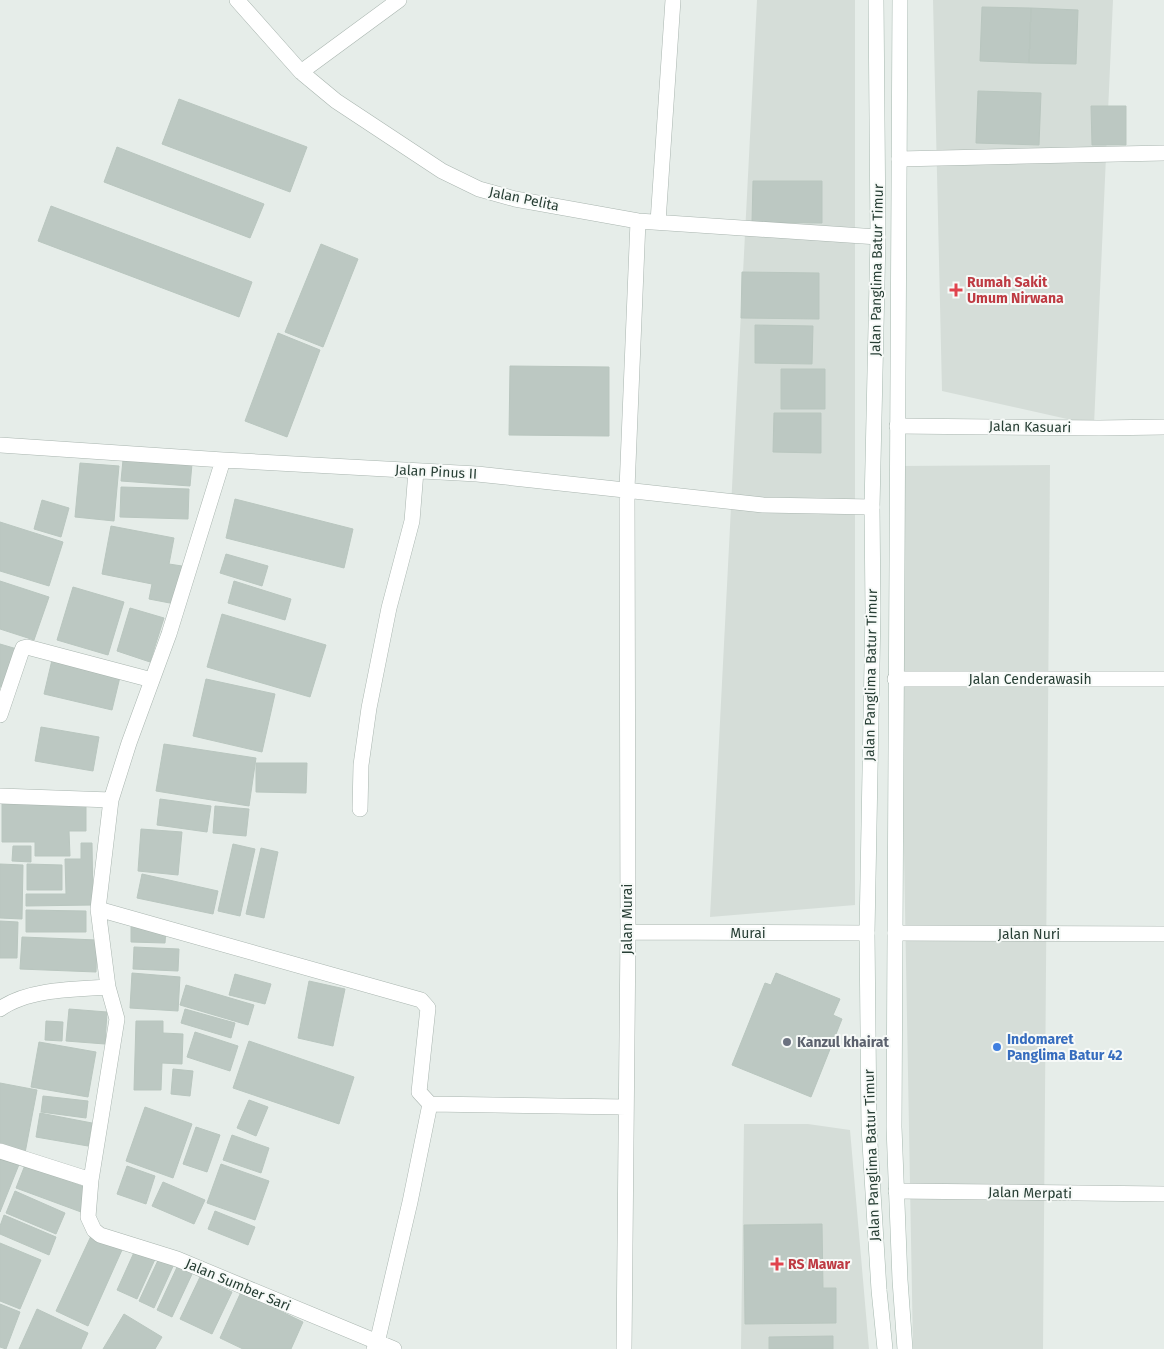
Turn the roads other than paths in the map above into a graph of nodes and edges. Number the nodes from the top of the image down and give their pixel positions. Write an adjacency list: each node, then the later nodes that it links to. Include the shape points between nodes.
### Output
1 (237, 0): 6 (street, Jalan Pelita)
2 (399, 0): 6 (street)
3 (673, 0): 10 (street)
4 (876, 0): 11 (street, Jalan Panglima Batur Timur)
5 (900, 0): 8 (street, Jalan Panglima Batur Timur)
6 (301, 72): 9 (street, Jalan Pelita, via 336,101 416,154 479,189 515,199)
7 (1164, 153): 8 (street)
8 (899, 159): 12 (street, Jalan Panglima Batur Timur)
9 (638, 221): 10 (street, Jalan Pelita); 17 (street, Jalan Murai)
10 (658, 222): 11 (street, Jalan Pelita)
11 (878, 237): 18 (street, Jalan Panglima Batur Timur)
12 (897, 426): 13 (street, Jalan Kasuari); 19 (street, Jalan Panglima Batur Timur)
13 (1164, 427)
14 (0, 445): 15 (street, Jalan Pinus II)
15 (223, 460): 16 (street, Jalan Pinus II); 21 (street)
16 (416, 471): 17 (street, Jalan Pinus II); 27 (street, via 412,521 389,608 369,708 361,765)
17 (627, 490): 18 (street, Jalan Pinus II, via 763,505); 29 (street, Jalan Murai)
18 (872, 506): 23 (street, Jalan Panglima Batur Timur)
19 (895, 679): 20 (street, Jalan Cenderawasih); 24 (street, Jalan Panglima Batur Timur)
20 (1164, 679)
21 (152, 680): 22 (street, via 27,647 23,648); 26 (street)
22 (0, 714)
23 (870, 760): 24 (street); 30 (street, Jalan Panglima Batur Timur)
24 (895, 760): 31 (street, Jalan Panglima Batur Timur)
25 (0, 796): 26 (street)
26 (111, 800): 28 (street)
27 (360, 810)
28 (98, 909): 33 (street); 35 (street, via 424,1001 428,1008 419,1092)
29 (628, 932): 30 (street, Murai); 36 (street, Jalan Murai)
30 (868, 933): 44 (street, Jalan Panglima Batur Timur, via 869,1127)
31 (895, 933): 32 (street, Jalan Nuri); 39 (street, Jalan Panglima Batur Timur)
32 (1164, 934)
33 (108, 987): 34 (street, via 54,990 11,1003); 38 (street, via 117,1019)
34 (0, 1010)
35 (430, 1104): 36 (street); 41 (street)
36 (626, 1106): 43 (street, Jalan Murai)
37 (0, 1151): 38 (street)
38 (92, 1180): 41 (street, Jalan Sumber Sari, via 88,1217 100,1235 177,1259)
39 (896, 1191): 40 (street, Jalan Merpati); 45 (street, Jalan Panglima Batur Timur)
40 (1164, 1194)
41 (376, 1346): 42 (street, Jalan Sumber Sari)
42 (394, 1349)
43 (624, 1349)
44 (885, 1349)
45 (905, 1349)

